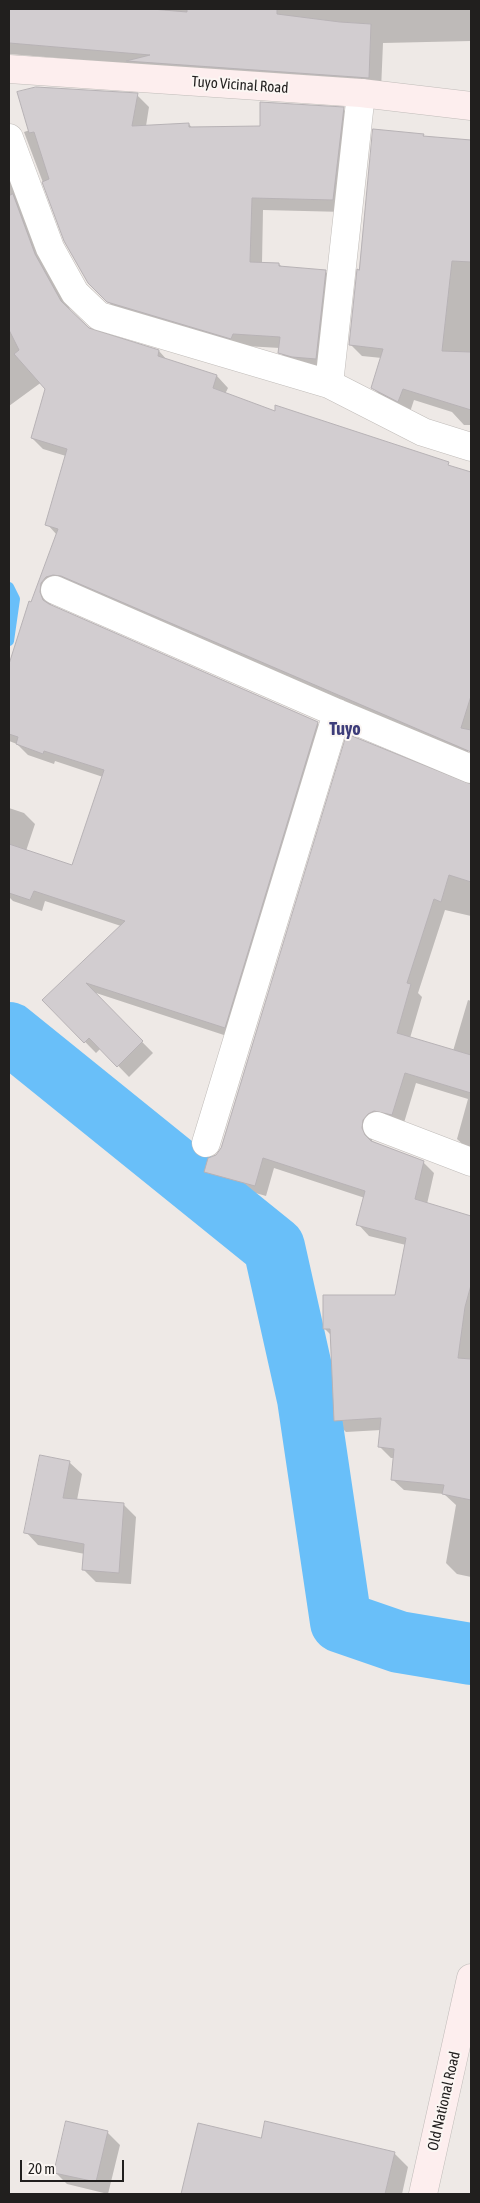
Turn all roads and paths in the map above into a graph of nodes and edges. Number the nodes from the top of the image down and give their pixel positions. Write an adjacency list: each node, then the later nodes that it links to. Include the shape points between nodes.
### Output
1 (9, 69): 2 (street, Tuyo Vicinal Road)
2 (361, 93): 3 (street, Tuyo Vicinal Road); 5 (street)
3 (471, 106)
4 (9, 138): 5 (street, via 50,248 75,293 99,316)
5 (329, 384): 6 (street, via 424,432)
6 (471, 447)
7 (55, 590): 8 (street)
8 (337, 713): 9 (street); 11 (street)
9 (471, 768)
10 (377, 1126): 12 (street)
11 (206, 1143)
12 (471, 1162)
13 (471, 1978): 14 (street, Old National Road)
14 (423, 2194)

